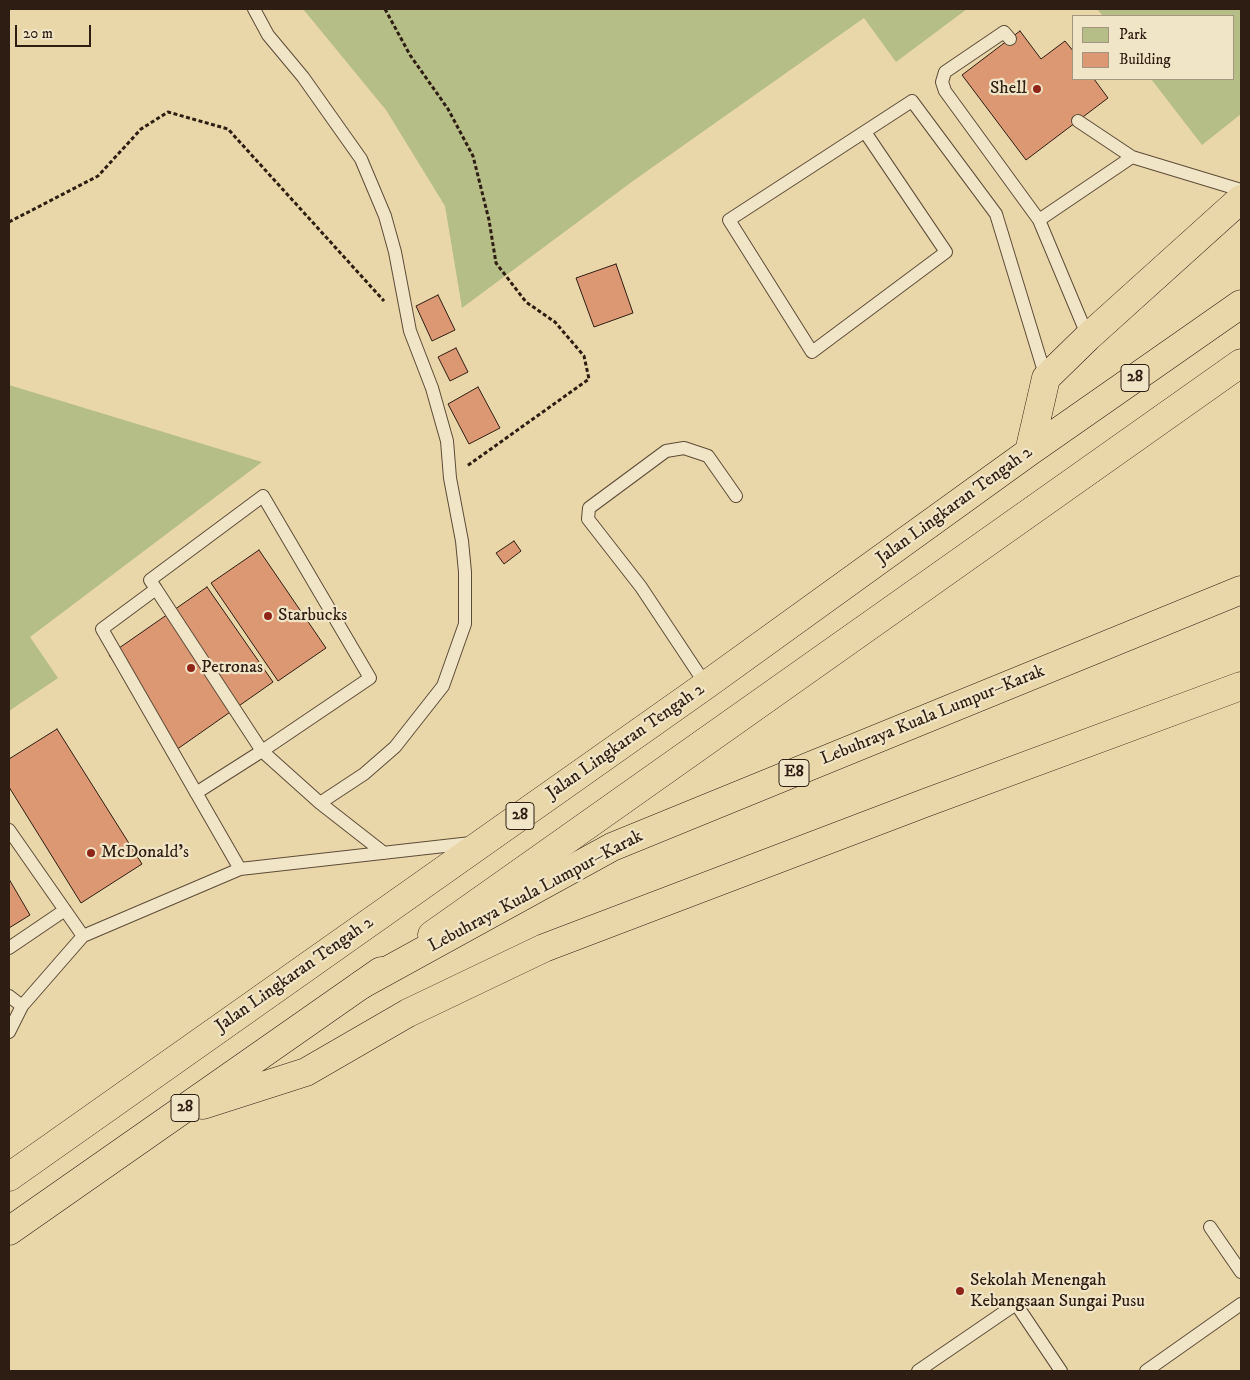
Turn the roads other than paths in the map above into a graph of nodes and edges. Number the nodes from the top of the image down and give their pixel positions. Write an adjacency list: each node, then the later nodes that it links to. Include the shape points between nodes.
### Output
1 (254, 9): 21 (lane, via 268,35 303,77 362,159 385,216 410,332 432,388 447,441 450,478 462,541 465,624 443,686 394,747 364,774)
2 (1010, 39): 8 (lane, via 1004,32 946,72 942,82 945,91)
3 (1078, 121): 5 (lane)
4 (865, 132): 4 (lane, via 729,220 812,352 946,252); 12 (lane, via 912,101 996,214)
5 (1132, 157): 6 (lane); 8 (lane)
6 (1241, 190)
7 (1241, 199): 10 (highway)
8 (1039, 220): 10 (lane)
9 (1241, 304): 13 (highway, Jalan Lingkaran Tengah 2 / 28)
10 (1088, 337): 12 (highway)
11 (1241, 364): 29 (highway, 28)
12 (1046, 378): 13 (highway)
13 (1029, 452): 17 (highway, Jalan Lingkaran Tengah 2 / 28)
14 (736, 496): 17 (lane, via 708,456 684,448 666,451 589,508 588,519 641,587)
15 (156, 589): 19 (lane); 19 (lane, via 150,580 263,496 370,678); 20 (lane, via 102,629)
16 (1241, 590): 29 (highway, Lebuhraya Kuala Lumpur–Karak / E8, via 612,847)
17 (706, 685): 23 (highway, Jalan Lingkaran Tengah 2 / 28)
18 (1241, 686): 33 (highway, via 925,802 544,948 408,1013 306,1072)
19 (262, 752): 20 (lane); 21 (lane)
20 (196, 793): 25 (lane)
21 (320, 803): 24 (lane)
22 (9, 830): 26 (lane)
23 (484, 842): 24 (lane); 34 (highway, Jalan Lingkaran Tengah 2 / 28)
24 (384, 853): 25 (lane)
25 (240, 869): 27 (lane)
26 (65, 910): 27 (lane); 28 (lane)
27 (83, 936): 31 (lane)
28 (9, 948)
29 (361, 985): 33 (highway, 28)
30 (9, 996): 31 (lane)
31 (22, 1006): 32 (lane)
32 (9, 1032)
33 (176, 1114): 36 (highway, 28)
34 (9, 1176)
35 (1210, 1227): 37 (lane)
36 (9, 1231)
37 (1241, 1272)
38 (1241, 1304): 41 (lane)
39 (1056, 1369): 40 (lane, via 1016,1304)
40 (918, 1371)
41 (1146, 1371)

